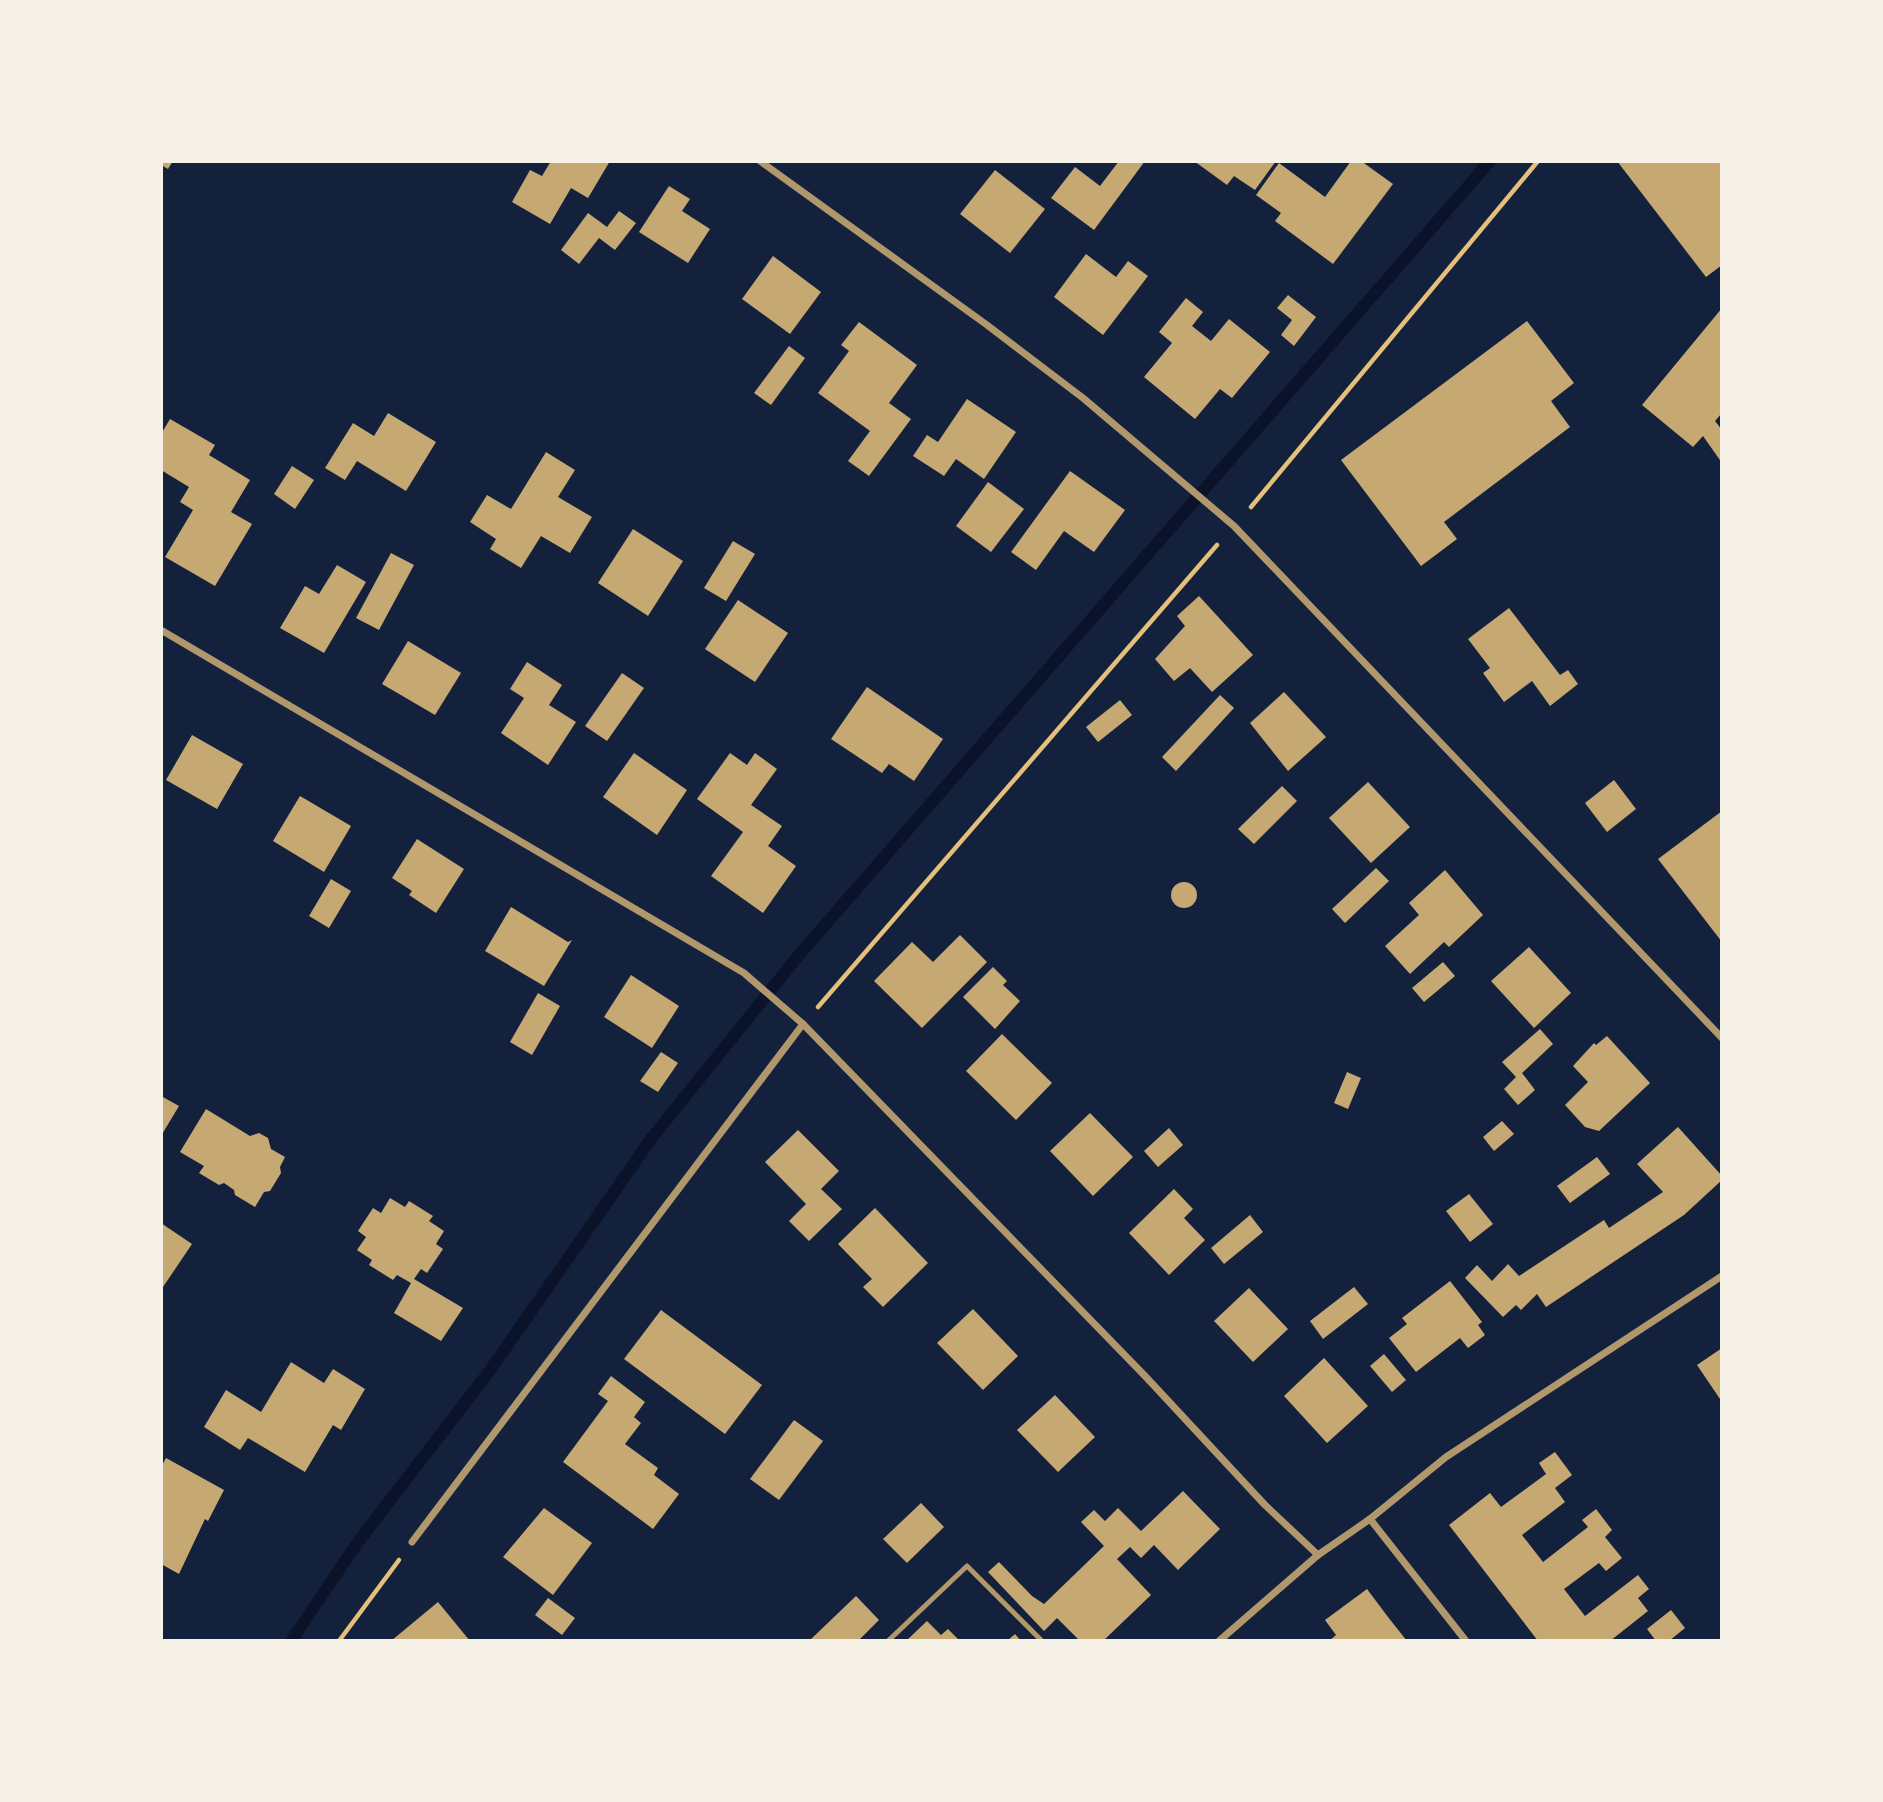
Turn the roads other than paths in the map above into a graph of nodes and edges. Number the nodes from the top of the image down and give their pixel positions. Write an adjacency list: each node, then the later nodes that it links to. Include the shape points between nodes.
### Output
1 (760, 161): 4 (street, via 987,324 1234,526)
2 (161, 630): 3 (street, via 744,973)
3 (803, 1024): 7 (street); 8 (street)
4 (1722, 1038)
5 (1722, 1276): 6 (street, via 1446,1457)
6 (1370, 1518): 8 (street); 12 (street)
7 (412, 1542)
8 (1318, 1555): 11 (street)
9 (888, 1641): 10 (lane, via 968,1566)
10 (1042, 1641)
11 (1219, 1641)
12 (1466, 1641)

